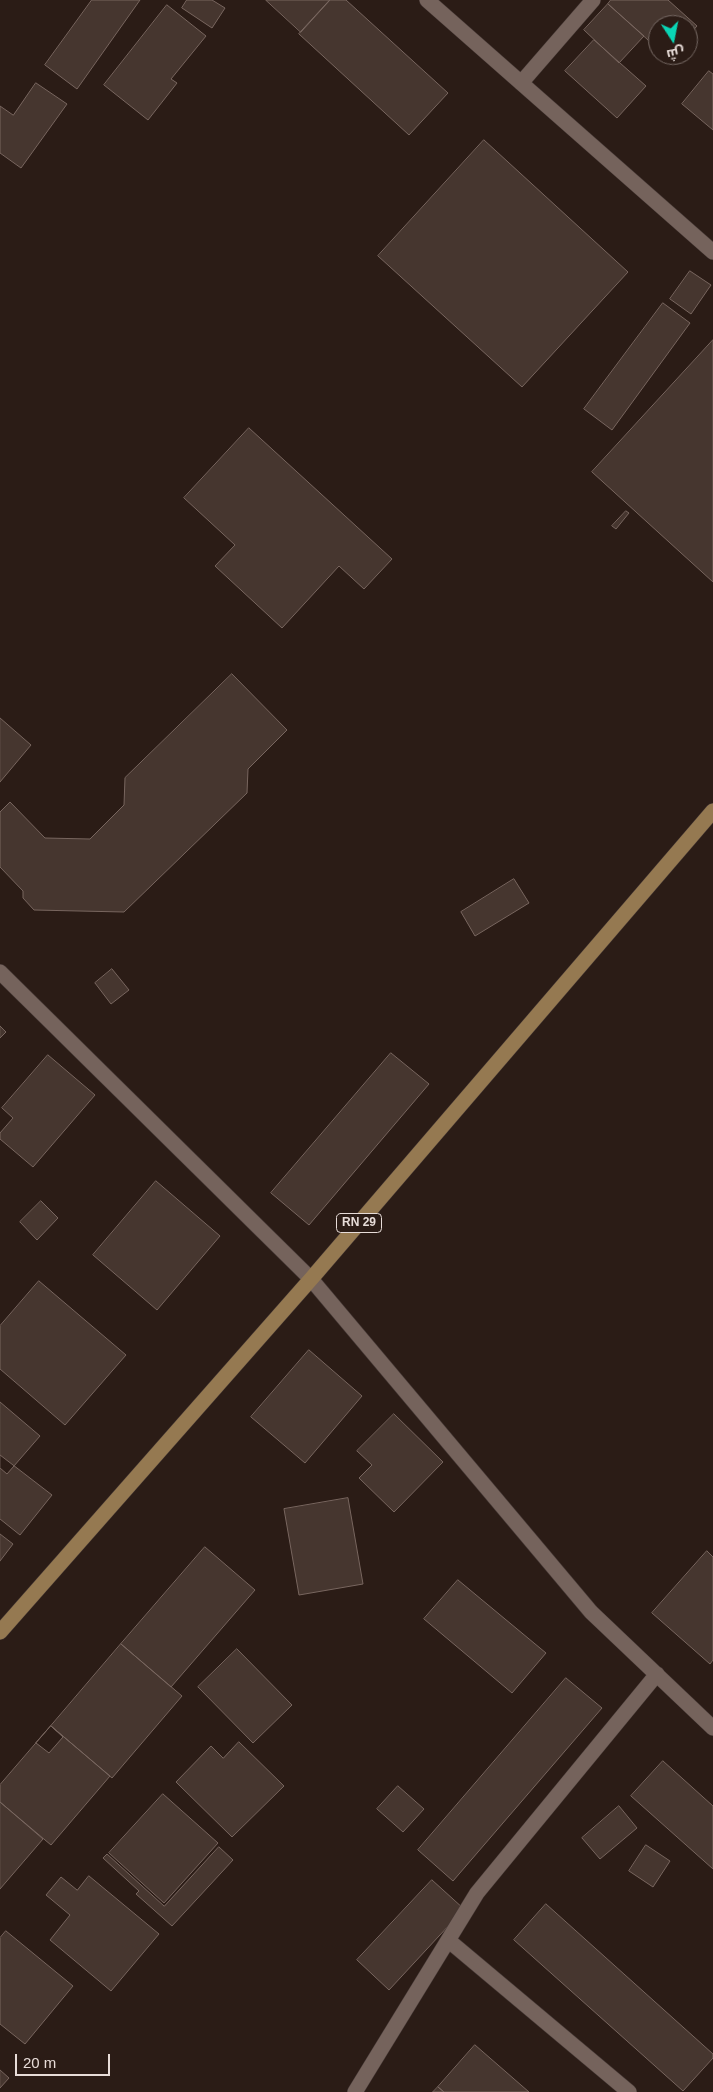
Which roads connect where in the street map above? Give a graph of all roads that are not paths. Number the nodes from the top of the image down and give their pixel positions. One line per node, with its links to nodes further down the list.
1 (427, 0): 3 (street)
2 (594, 0): 3 (street)
3 (521, 83): 4 (street)
4 (713, 252)
5 (713, 811): 7 (main road, RN 29)
6 (0, 972): 7 (street)
7 (310, 1279): 8 (main road, RN 29); 9 (street)
8 (0, 1632)
9 (657, 1674): 10 (street); 11 (street)
10 (713, 1728)
11 (448, 1940): 12 (street); 13 (street)
12 (355, 2092)
13 (629, 2092)

